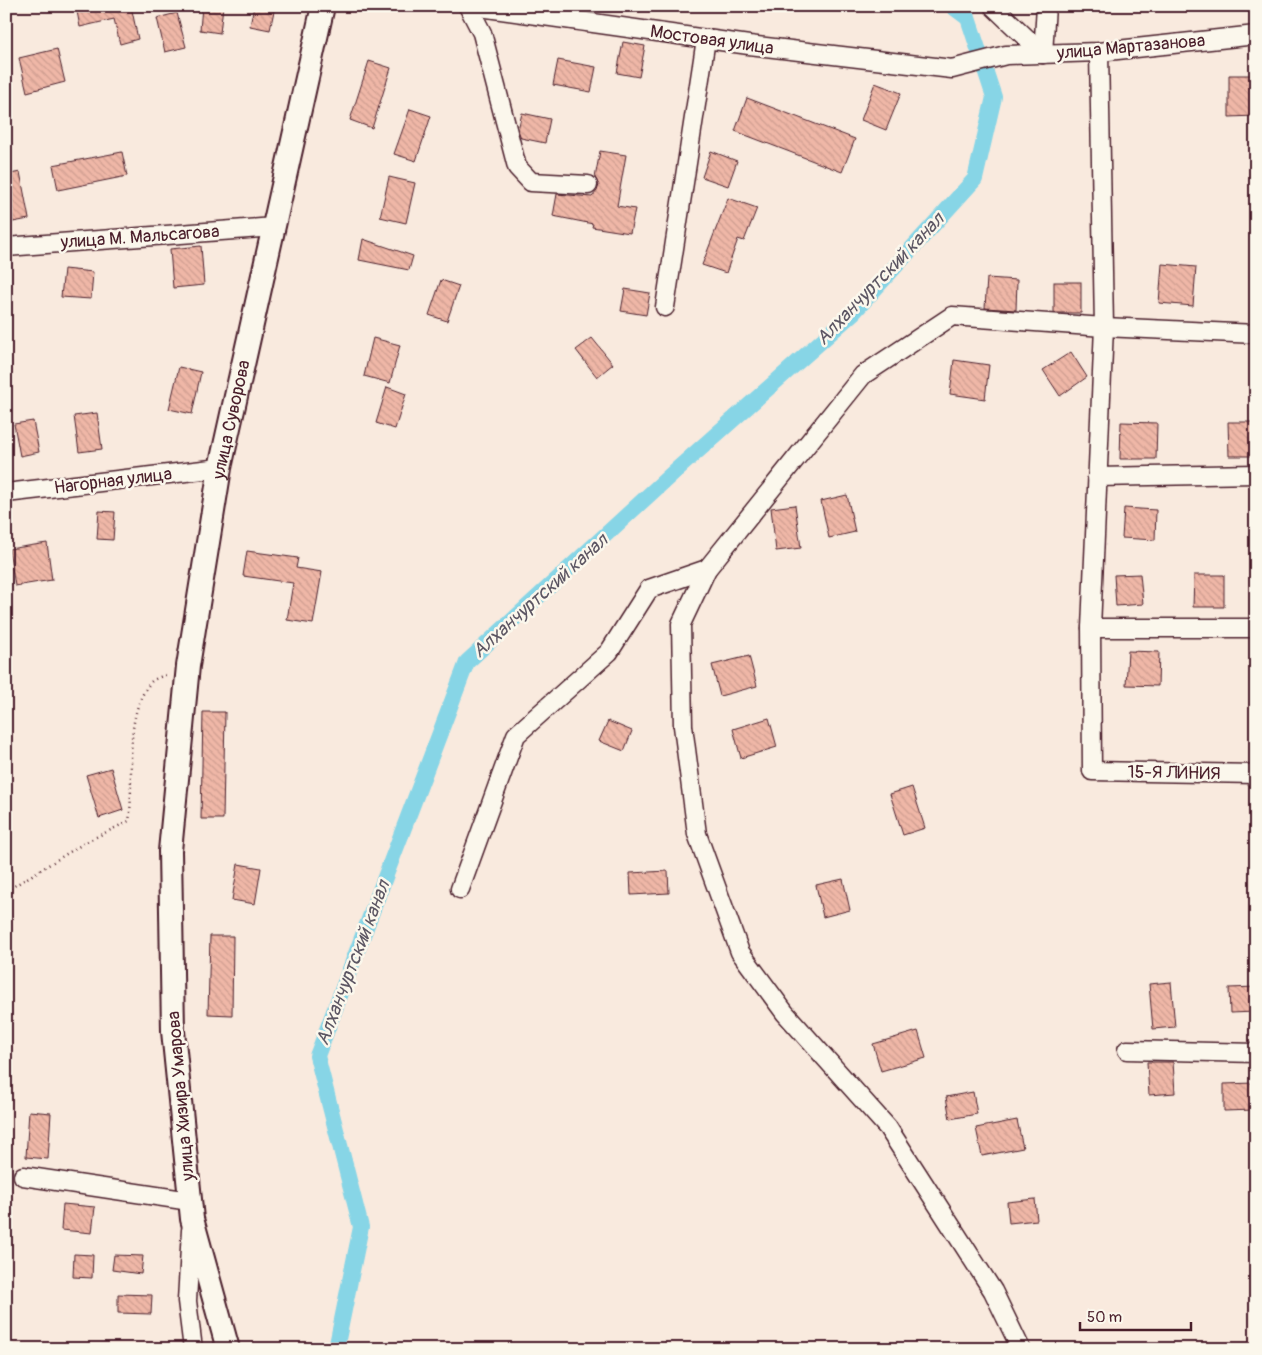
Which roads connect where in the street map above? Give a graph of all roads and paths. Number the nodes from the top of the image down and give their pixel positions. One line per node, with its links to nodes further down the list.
1 (323, 6): 12 (main road, улица Суворова)
2 (468, 6): 11 (street)
3 (473, 6): 7 (street, Мостовая улица)
4 (993, 6): 9 (street)
5 (1046, 6): 9 (street)
6 (1256, 35): 8 (street, улица Мартазанова)
7 (706, 39): 10 (street, Мостовая улица); 14 (street)
8 (1099, 52): 9 (street, улица Мартазанова); 15 (street)
9 (1043, 54): 10 (street, улица Мартазанова)
10 (952, 68)
11 (588, 185)
12 (274, 227): 13 (street, улица М. Мальсагова); 17 (main road, улица Суворова)
13 (6, 247)
14 (665, 307)
15 (1104, 327): 16 (street); 19 (street); 21 (street)
16 (1256, 334)
17 (220, 468): 20 (street, Нагорная улица); 24 (main road, улица Суворова)
18 (1256, 474): 19 (street)
19 (1097, 477): 22 (street)
20 (6, 493)
21 (707, 569): 27 (street); 35 (street)
22 (1091, 628): 23 (street); 25 (street, 15-Я ЛИНИЯ)
23 (1256, 628)
24 (188, 666): 26 (main road, улица Суворова); 28 (path)
25 (1256, 774)
26 (172, 838): 32 (main road, улица Хизира Умарова)
27 (460, 889)
28 (6, 891)
29 (1127, 1050): 30 (street)
30 (1256, 1053)
31 (22, 1176): 32 (street)
32 (191, 1210): 33 (street); 34 (main road, улица Хизира Умарова)
33 (193, 1349)
34 (228, 1349)
35 (1021, 1349)

